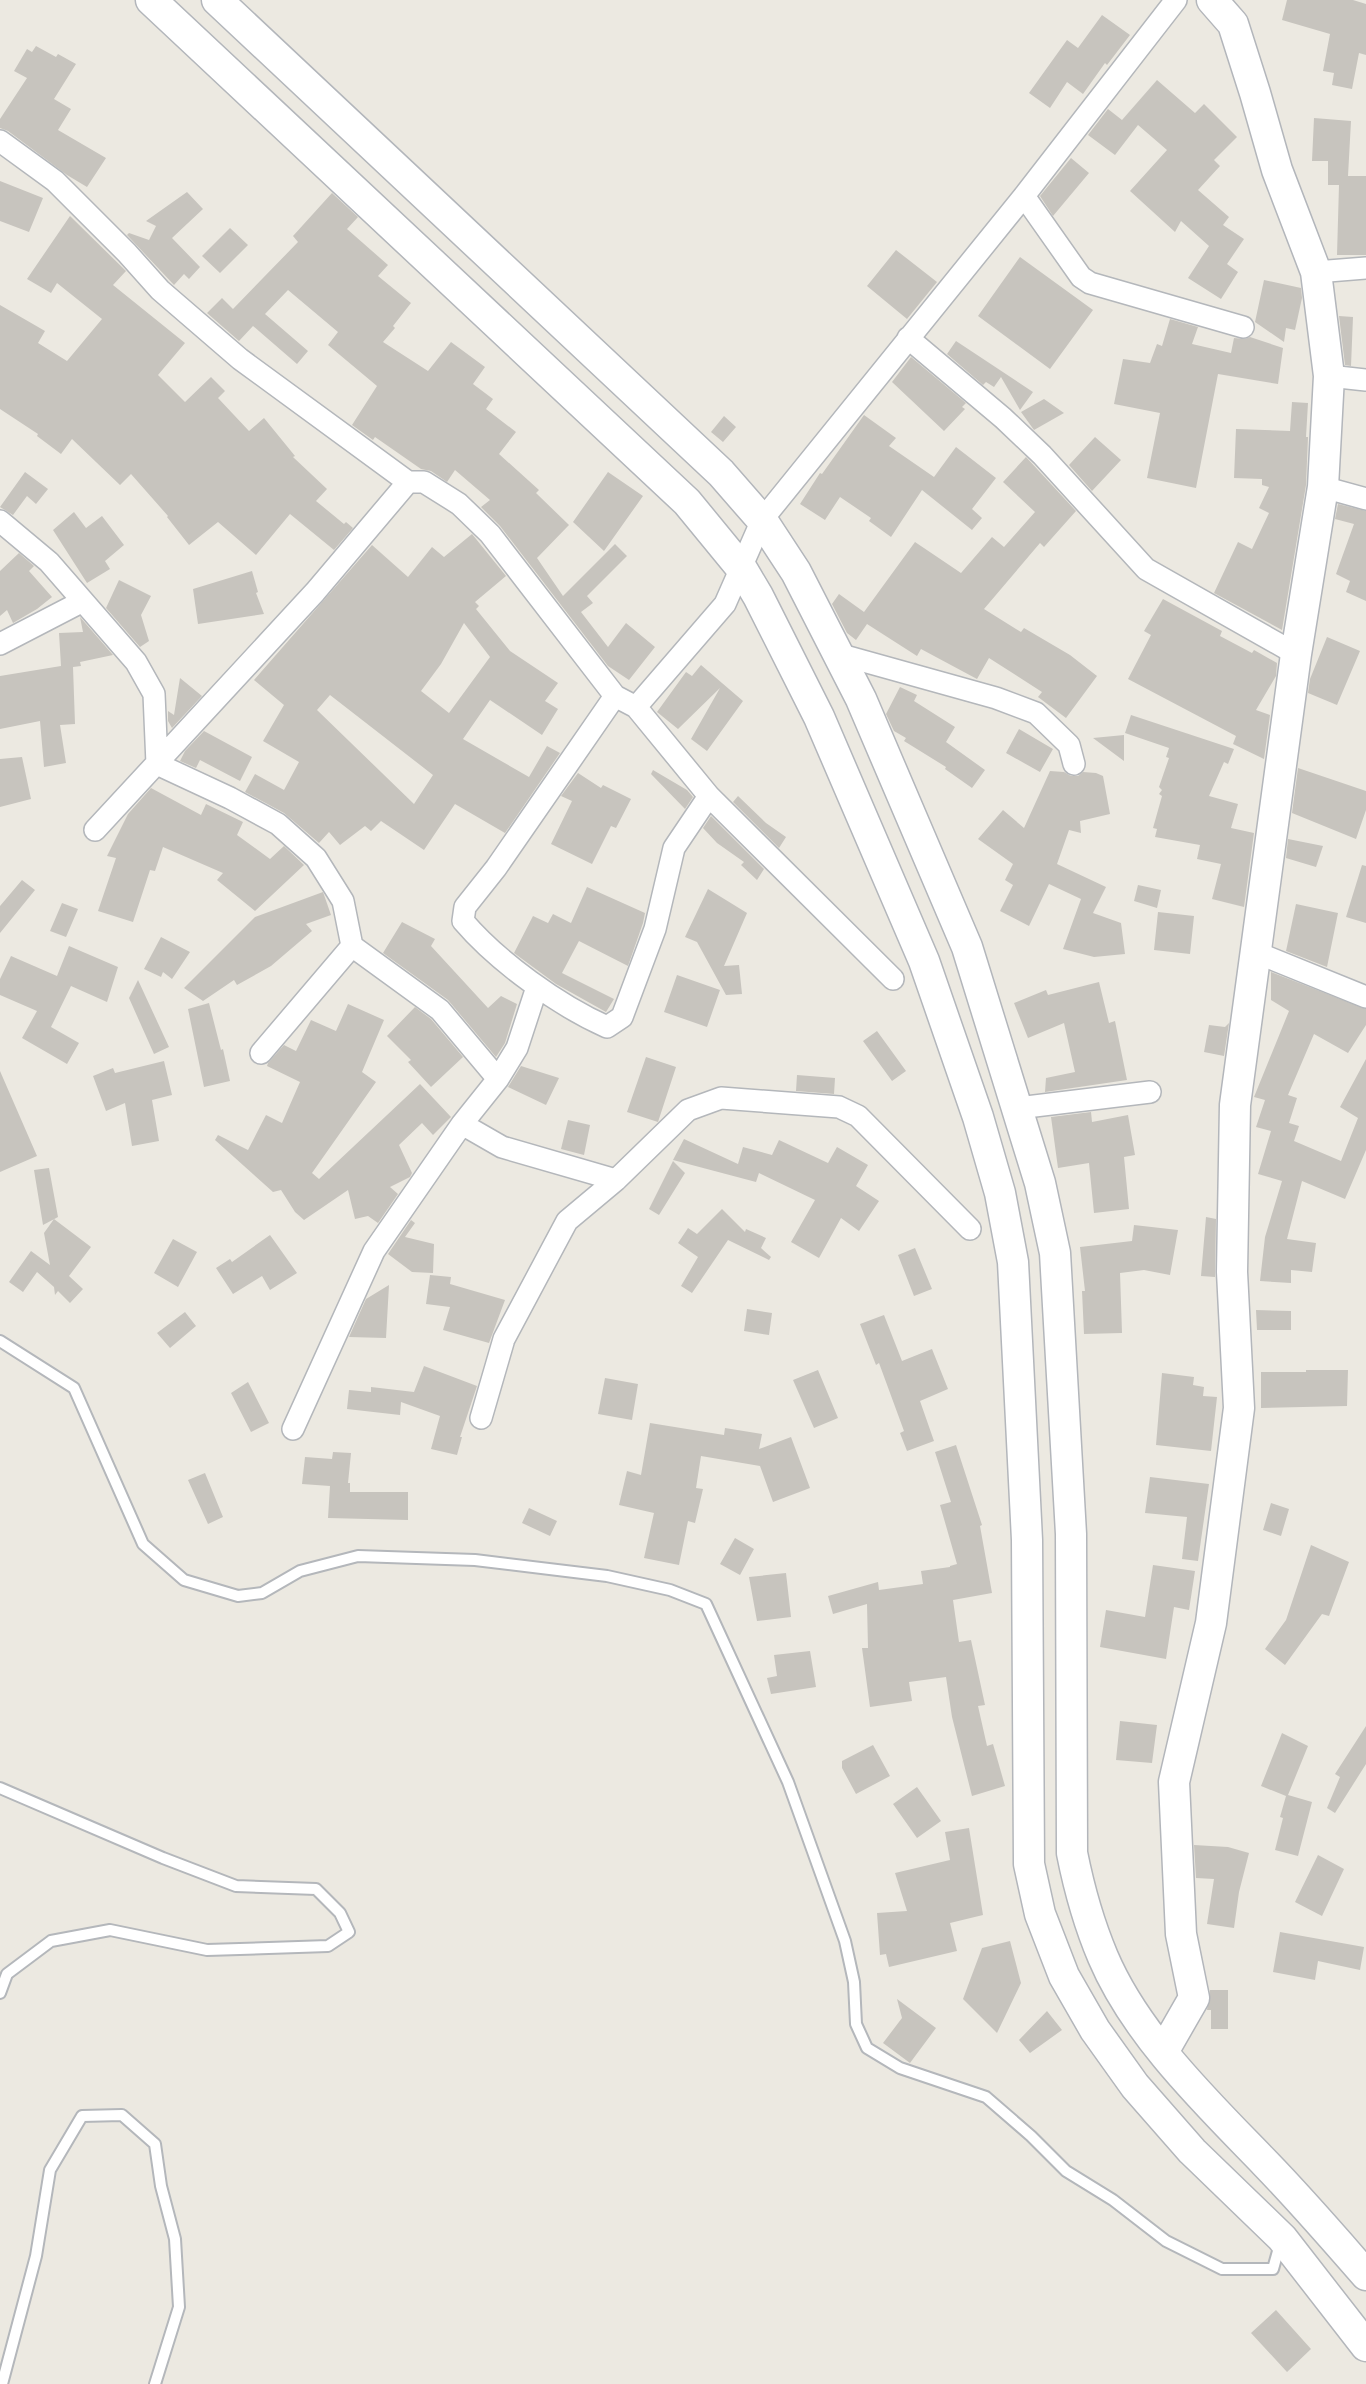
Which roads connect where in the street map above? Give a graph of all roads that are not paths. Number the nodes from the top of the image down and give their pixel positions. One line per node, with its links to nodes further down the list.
1 (151, 0): 18 (main road)
2 (217, 0): 16 (main road)
3 (1176, 0): 6 (street)
4 (1212, 0): 8 (main road)
5 (0, 141): 13 (street)
6 (1024, 196): 9 (street); 10 (street)
7 (1366, 268): 8 (street)
8 (1316, 272): 11 (main road)
9 (1243, 327)
10 (908, 338): 16 (street); 22 (street)
11 (1329, 376): 12 (street); 14 (main road)
12 (1366, 380)
13 (408, 482): 23 (street); 25 (street)
14 (1323, 487): 15 (street); 22 (main road)
15 (1366, 499)
16 (762, 520): 18 (street); 21 (main road)
17 (0, 521): 19 (street)
18 (742, 569): 24 (street); 47 (main road)
19 (83, 601): 20 (street); 25 (street)
20 (0, 644)
21 (838, 654): 26 (street); 37 (main road)
22 (1296, 654): 30 (main road)
23 (615, 696): 24 (street); 32 (street)
24 (636, 708): 27 (street)
25 (157, 764): 28 (street); 29 (street)
26 (1074, 764)
27 (709, 796): 31 (street); 32 (street)
28 (95, 830)
29 (352, 946): 34 (street); 35 (street)
30 (1255, 952): 33 (street); 46 (main road)
31 (893, 979)
32 (537, 987): 35 (street)
33 (1366, 997)
34 (261, 1053)
35 (498, 1079): 38 (street)
36 (1150, 1092): 37 (street)
37 (1018, 1108): 46 (main road)
38 (462, 1124): 39 (street); 43 (street)
39 (616, 1180): 40 (street); 42 (street)
40 (970, 1229)
41 (0, 1341): 47 (lane)
42 (481, 1418)
43 (293, 1429)
44 (0, 1788): 45 (lane)
45 (0, 1993)
46 (1163, 2052): 48 (main road)
47 (1282, 2238): 49 (main road)
48 (1366, 2275)
49 (1366, 2346)
50 (2, 2384): 51 (lane)
51 (155, 2384)

